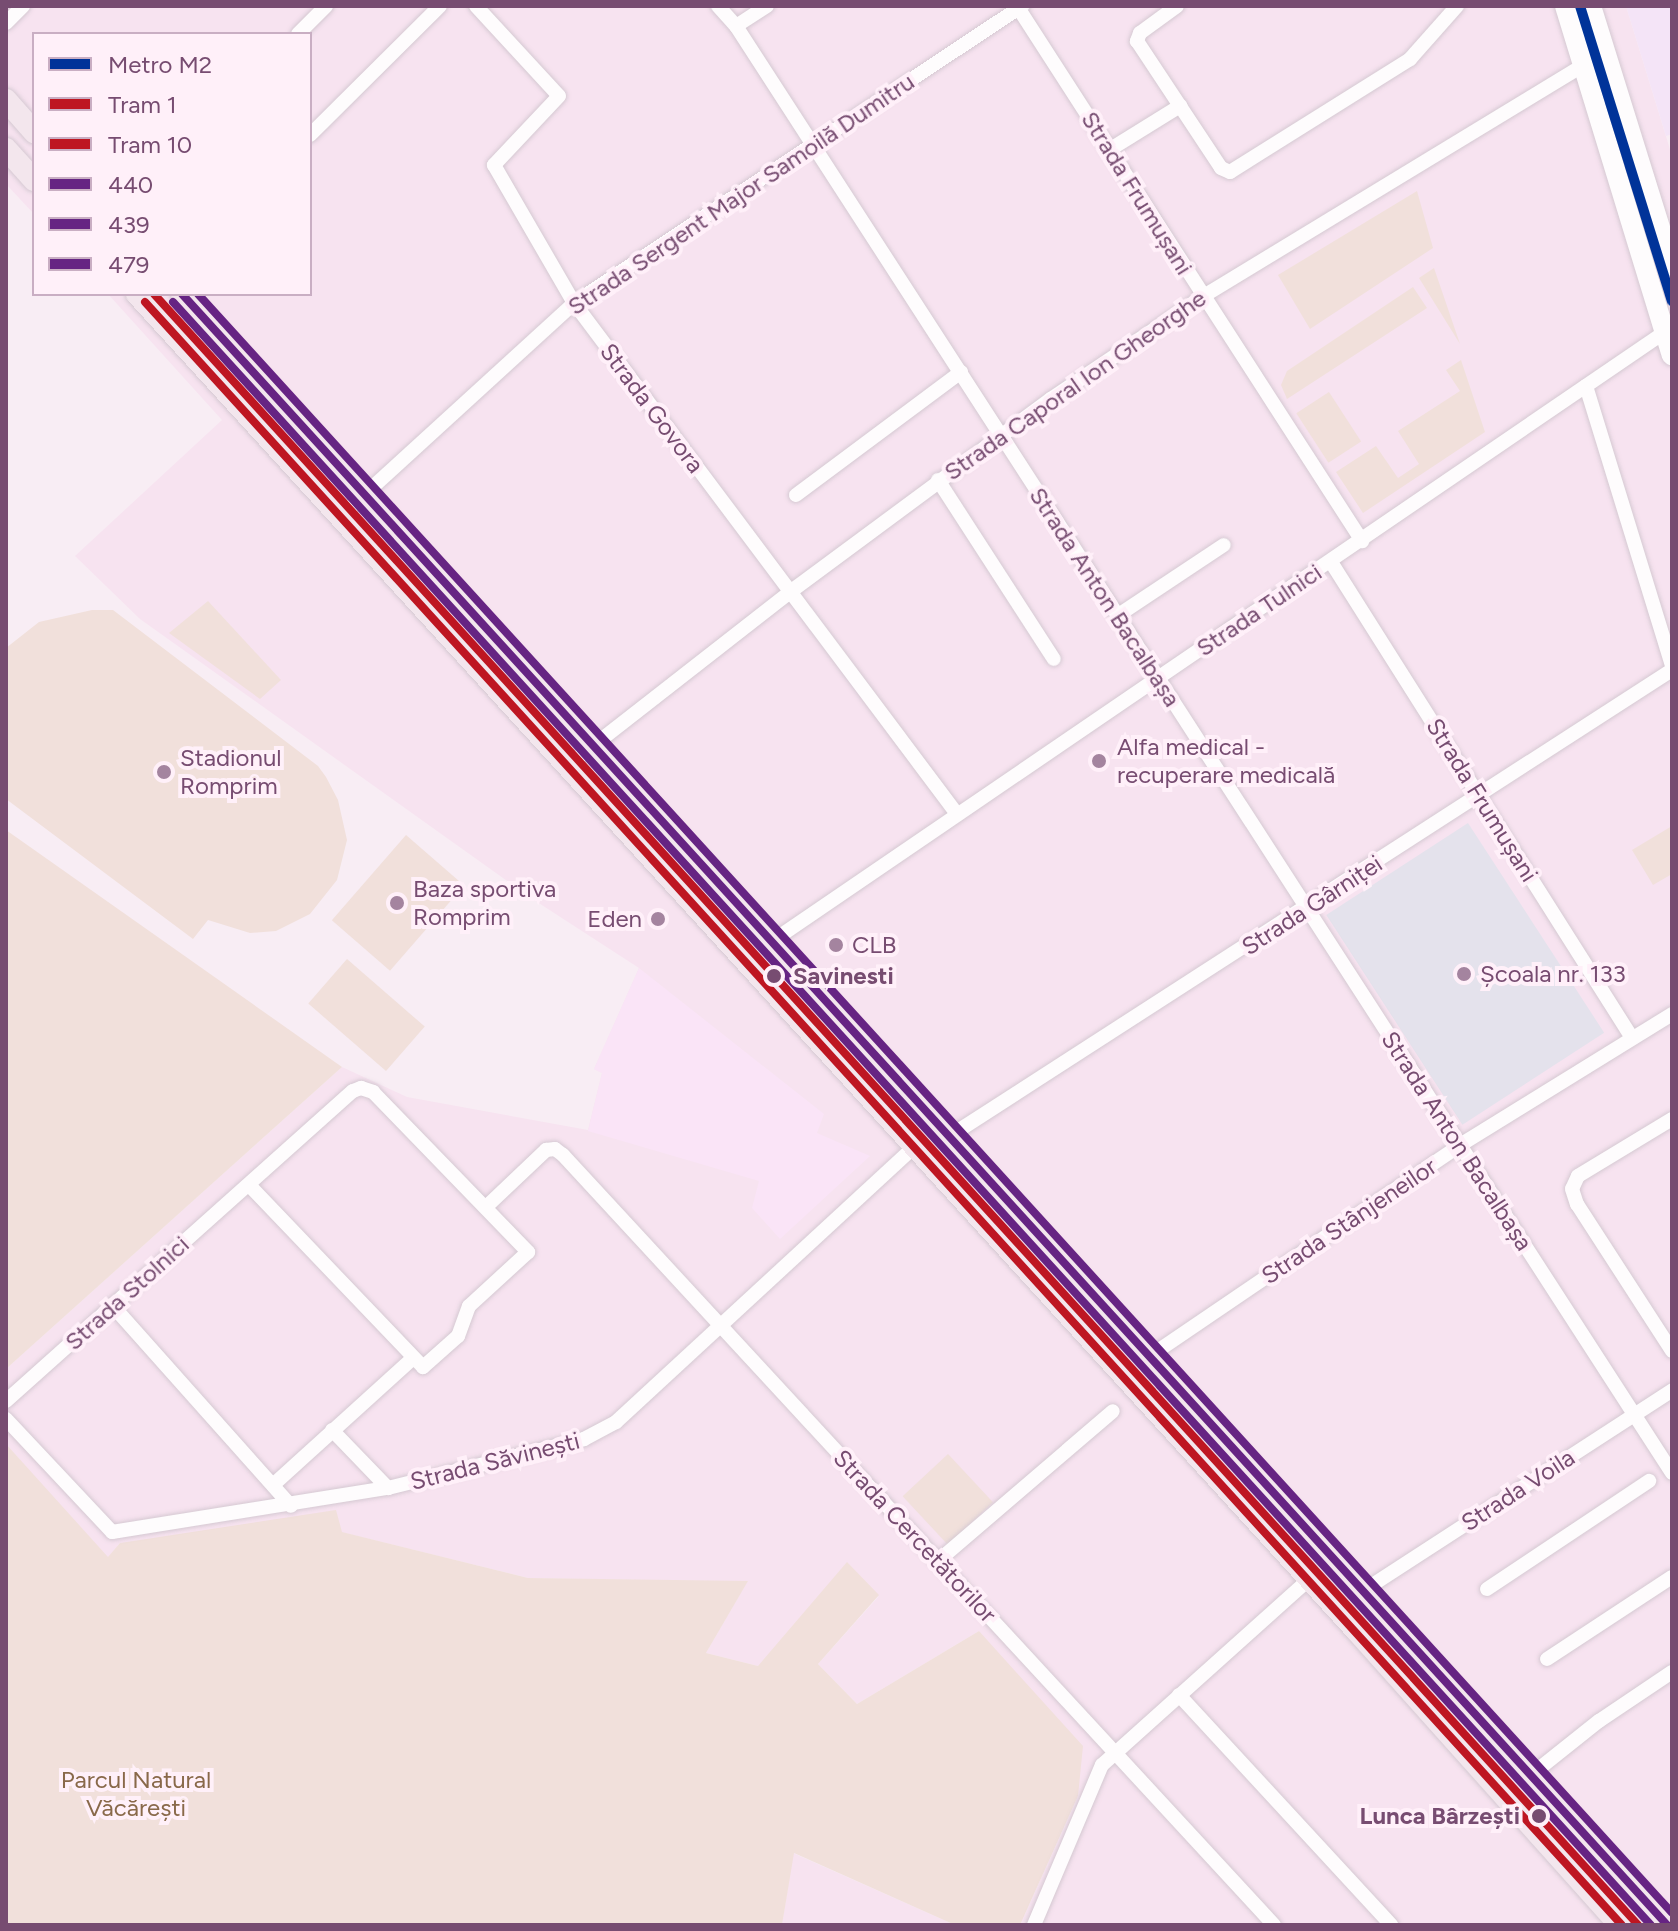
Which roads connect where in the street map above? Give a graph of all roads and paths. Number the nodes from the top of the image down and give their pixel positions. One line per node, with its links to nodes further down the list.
1 (23, 6): 12 (street)
2 (326, 6): 14 (street)
3 (440, 6): 19 (street)
4 (476, 6): 28 (street, Strada Govora)
5 (718, 6): 13 (street, Strada Anton Bacalbașa)
6 (767, 6): 13 (street)
7 (1177, 6): 17 (street)
8 (1457, 6): 17 (street)
9 (1565, 6): 15 (main road)
10 (1591, 6): 24 (main road)
11 (1019, 7): 20 (street, Strada Sergent Major Samoilă Dumitru); 22 (street, Strada Frumușani)
12 (6, 23)
13 (736, 26): 20 (street, Strada Anton Bacalbașa)
14 (300, 32)
15 (1583, 65): 27 (street, Strada Caporal Ion Gheorghe); 29 (main road)
16 (6, 100): 18 (main road)
17 (1180, 106): 22 (street)
18 (32, 130)
19 (312, 133)
20 (812, 145): 28 (street, Strada Sergent Major Samoilă Dumitru); 31 (street, Strada Anton Bacalbașa)
21 (6, 149): 23 (main road)
22 (1109, 150): 27 (street, Strada Frumușani)
23 (32, 178)
24 (1672, 266)
25 (143, 296): 37 (main road)
26 (184, 296): 35 (main road)
27 (1202, 297): 33 (street, Strada Caporal Ion Gheorghe); 38 (street, Strada Frumușani)
28 (574, 303): 35 (street, Strada Sergent Major Samoilă Dumitru); 41 (street, Strada Govora)
29 (1665, 332): 30 (main road); 32 (street, Strada Tulnici)
30 (1672, 355)
31 (961, 372): 33 (street, Strada Anton Bacalbașa); 36 (street)
32 (1586, 386): 38 (street, Strada Tulnici); 44 (street)
33 (1001, 435): 34 (street, Strada Caporal Ion Gheorghe); 42 (street, Strada Anton Bacalbașa)
34 (938, 480): 41 (street, Strada Caporal Ion Gheorghe); 43 (street)
35 (366, 494): 37 (street, Strada Sergent Major Samoilă Dumitru); 46 (main road)
36 (796, 495)
37 (341, 516): 47 (main road)
38 (1362, 541): 40 (street, Strada Tulnici)
39 (1224, 545): 42 (street)
40 (1331, 562): 45 (street, Strada Tulnici); 48 (street, Strada Frumușani)
41 (790, 592): 46 (street, Strada Caporal Ion Gheorghe); 49 (street, Strada Govora)
42 (1117, 616): 45 (street, Strada Anton Bacalbașa)
43 (1054, 659)
44 (1672, 668): 48 (street, Strada Gârniței)
45 (1157, 678): 49 (street, Strada Tulnici); 50 (street, Strada Anton Bacalbașa)
46 (594, 744): 47 (street, Strada Caporal Ion Gheorghe); 51 (main road)
47 (566, 767): 57 (main road)
48 (1480, 795): 50 (street, Strada Gârniței); 53 (street, Strada Frumușani)
49 (957, 814): 51 (street, Strada Tulnici)
50 (1306, 909): 55 (street, Strada Gârniței); 56 (street, Strada Anton Bacalbașa)
51 (774, 940): 55 (main road)
52 (1672, 1014): 53 (street, Strada Stânjeneilor)
53 (1632, 1038): 56 (street, Strada Stânjeneilor)
54 (1672, 1119): 62 (street)
55 (950, 1136): 63 (main road)
56 (1460, 1145): 63 (street, Strada Stânjeneilor); 68 (street, Strada Anton Bacalbașa)
57 (914, 1147): 61 (street, Strada Săvinești); 78 (main road)
58 (249, 1185): 59 (street, Strada Stolnici); 60 (street, Strada Stolnici); 64 (street)
59 (486, 1207): 61 (street, Strada Cercetătorilor); 64 (street)
60 (112, 1305): 66 (street, Strada Stolnici); 73 (street)
61 (720, 1325): 74 (street, Strada Săvinești); 76 (street, Strada Cercetătorilor)
62 (1672, 1351)
63 (1150, 1356): 80 (main road)
64 (412, 1359): 70 (street)
65 (1672, 1390): 68 (street, Strada Voila)
66 (6, 1401)
67 (1113, 1411): 76 (street)
68 (1634, 1415): 71 (street, Strada Anton Bacalbașa); 80 (street, Strada Voila)
69 (6, 1419): 75 (street, Strada Săvinești)
70 (332, 1430): 73 (street); 74 (street)
71 (1672, 1473)
72 (1649, 1481): 79 (street)
73 (273, 1485): 75 (street)
74 (388, 1488): 75 (street, Strada Săvinești)
75 (291, 1506)
76 (938, 1561): 84 (street, Strada Cercetătorilor)
77 (1672, 1577): 81 (street)
78 (1309, 1579): 83 (street); 89 (main road)
79 (1487, 1589)
80 (1363, 1591): 85 (main road)
81 (1547, 1659)
82 (1672, 1672): 85 (street)
83 (1179, 1695): 84 (street); 88 (street)
84 (1114, 1752): 86 (street); 87 (street, Strada Cercetătorilor)
85 (1531, 1775): 90 (main road)
86 (1034, 1925)
87 (1274, 1925)
88 (1391, 1925)
89 (1620, 1925)
90 (1667, 1925)

